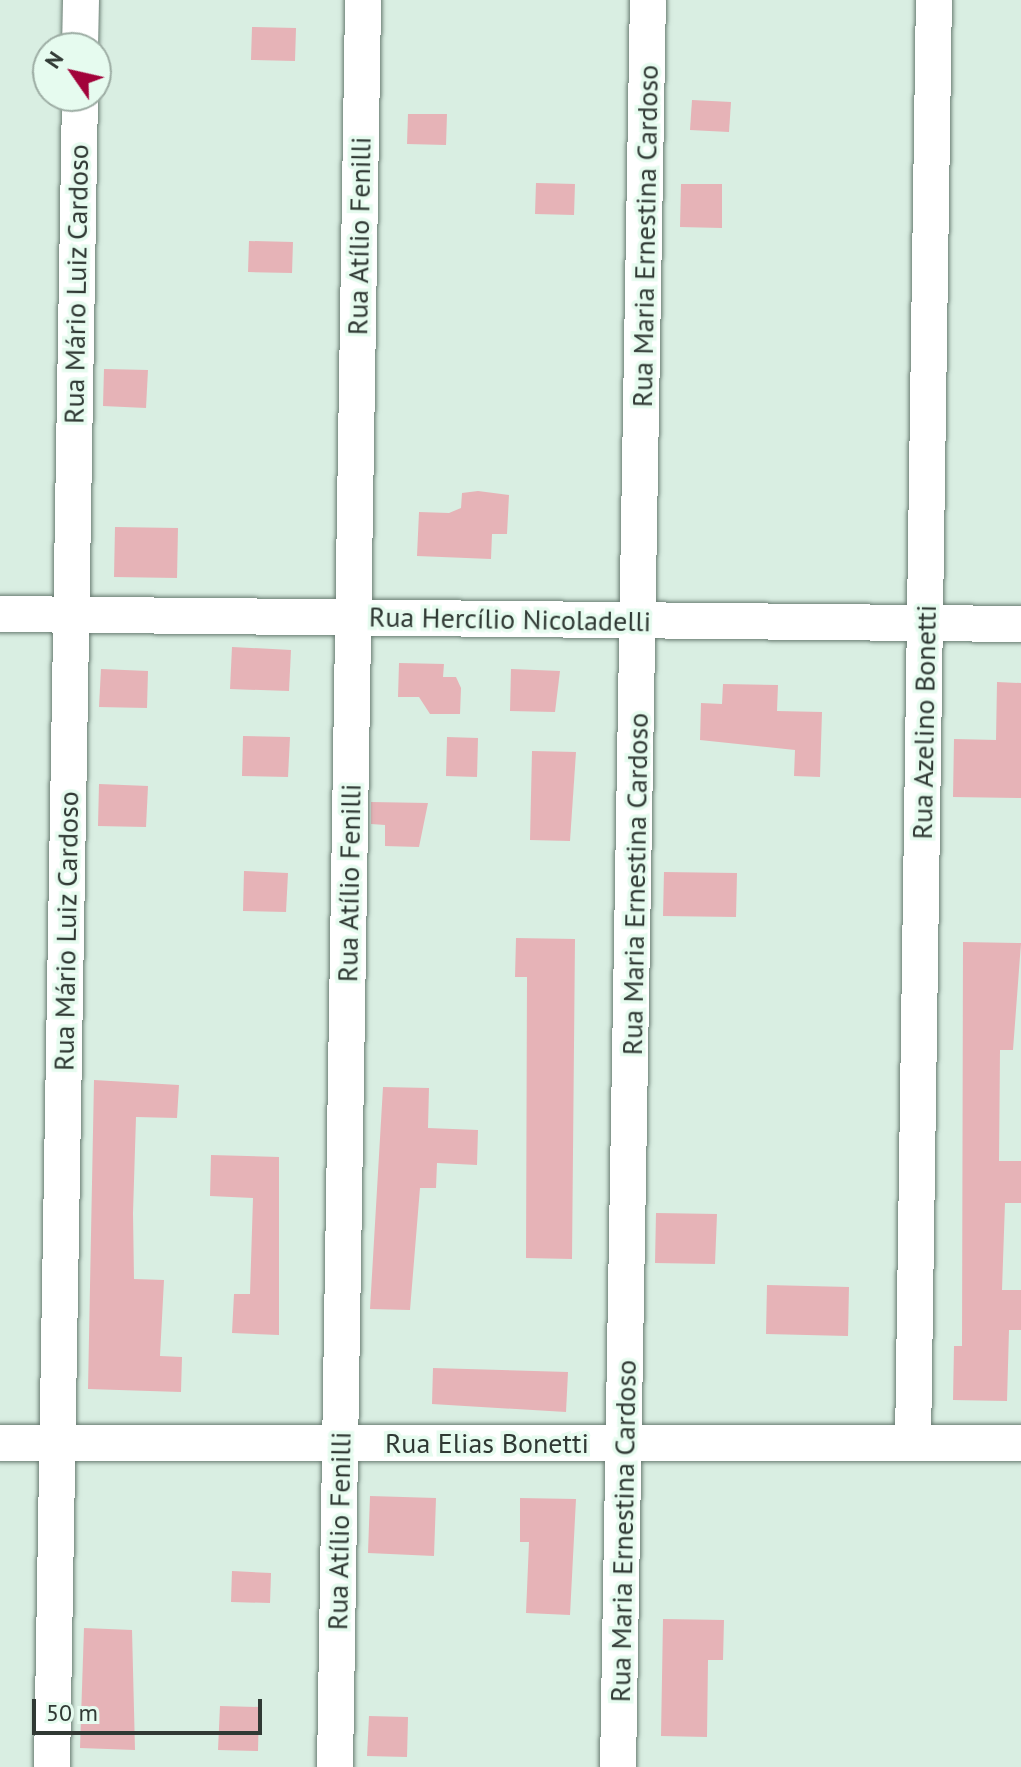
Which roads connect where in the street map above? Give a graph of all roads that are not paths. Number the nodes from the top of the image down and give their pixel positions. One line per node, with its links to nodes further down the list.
1 (81, 0): 5 (street)
2 (363, 0): 9 (street, Rua Atílio Fenilli)
3 (648, 0): 10 (street, Rua Maria Ernestina Cardoso)
4 (934, 0): 11 (street, Rua Azelino Bonetti)
5 (80, 32)
6 (80, 112): 8 (street, Rua Mário Luiz Cardoso)
7 (0, 614): 8 (street, Rua Hercílio Nicoladelli)
8 (71, 614): 9 (street, Rua Hercílio Nicoladelli); 14 (street, Rua Mário Luiz Cardoso)
9 (353, 617): 10 (street, Rua Hercílio Nicoladelli); 15 (street, Rua Atílio Fenilli)
10 (639, 620): 11 (street, Rua Hercílio Nicoladelli); 16 (street, Rua Maria Ernestina Cardoso)
11 (926, 623): 12 (street, Rua Hercílio Nicoladelli); 17 (street, Rua Azelino Bonetti)
12 (1021, 624)
13 (0, 1443): 14 (street, Rua Elias Bonetti)
14 (57, 1443): 15 (street, Rua Elias Bonetti); 19 (street, Rua Mário Luiz Cardoso)
15 (340, 1443): 16 (street, Rua Elias Bonetti); 20 (street, Rua Atílio Fenilli)
16 (624, 1443): 17 (street, Rua Elias Bonetti); 21 (street, Rua Maria Ernestina Cardoso)
17 (913, 1443): 18 (street, Rua Elias Bonetti)
18 (1021, 1443)
19 (52, 1767)
20 (335, 1767)
21 (618, 1767)

